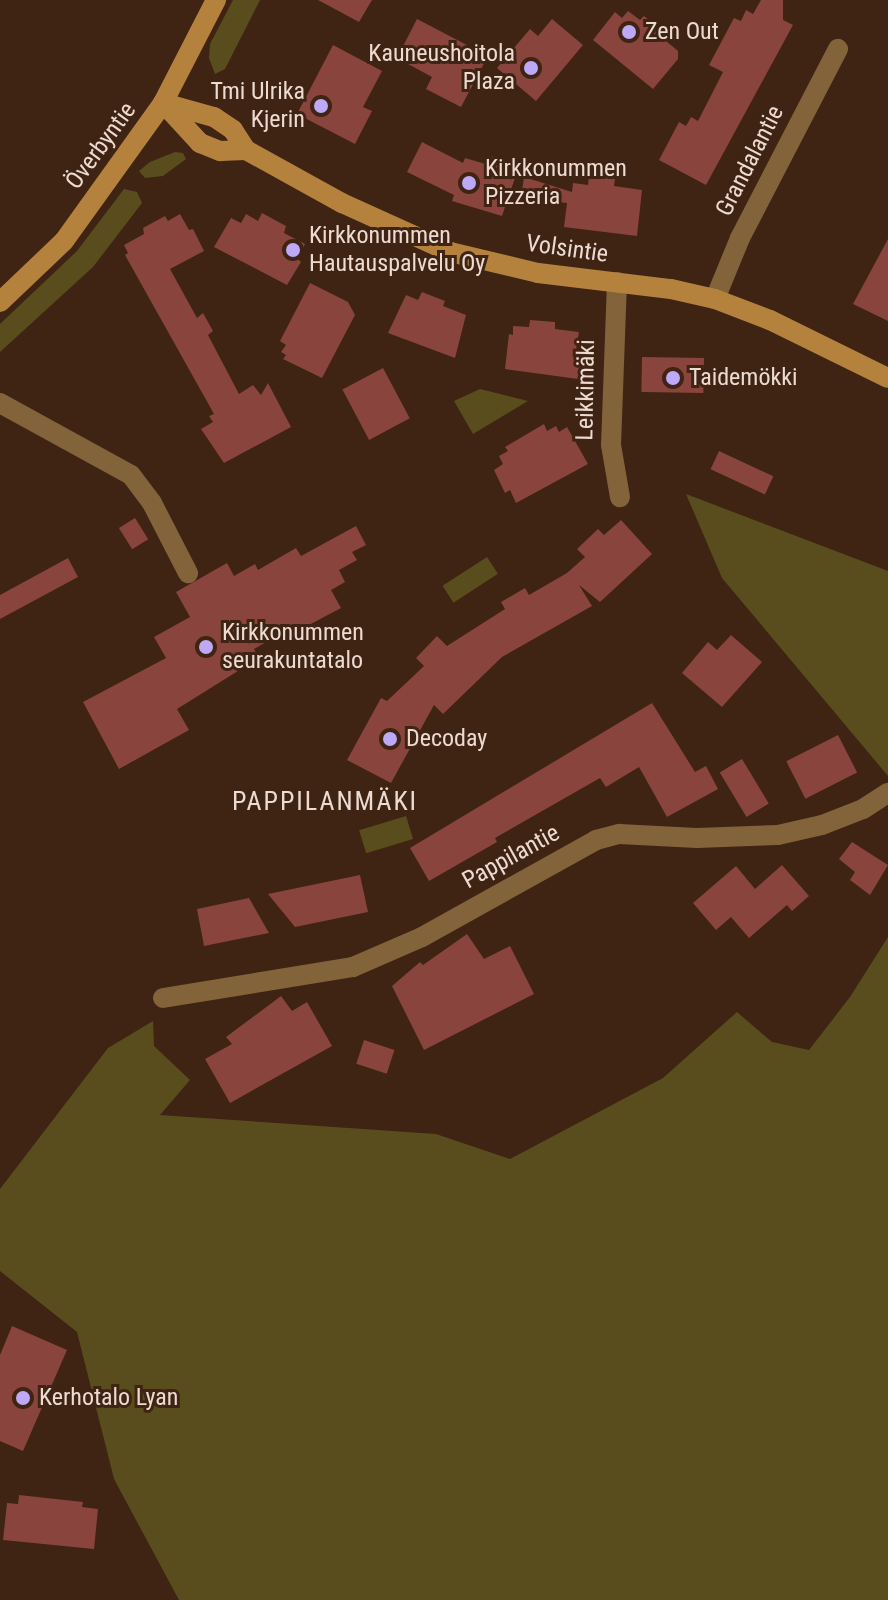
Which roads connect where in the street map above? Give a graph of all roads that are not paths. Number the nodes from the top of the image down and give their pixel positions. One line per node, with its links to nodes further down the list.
1 (216, 0): 3 (street, Överbyntie)
2 (838, 49): 6 (street, Grandalantie)
3 (163, 103): 4 (street, Volsintie); 4 (street, Volsintie); 7 (street, Överbyntie)
4 (246, 150): 5 (street, Volsintie)
5 (617, 282): 6 (street, Volsintie); 10 (street, Leikkimäki)
6 (715, 299): 8 (street, Volsintie)
7 (0, 302)
8 (888, 378)
9 (0, 403): 11 (street)
10 (620, 497)
11 (188, 573)
12 (888, 793): 13 (street, Pappilantie)
13 (163, 998)

